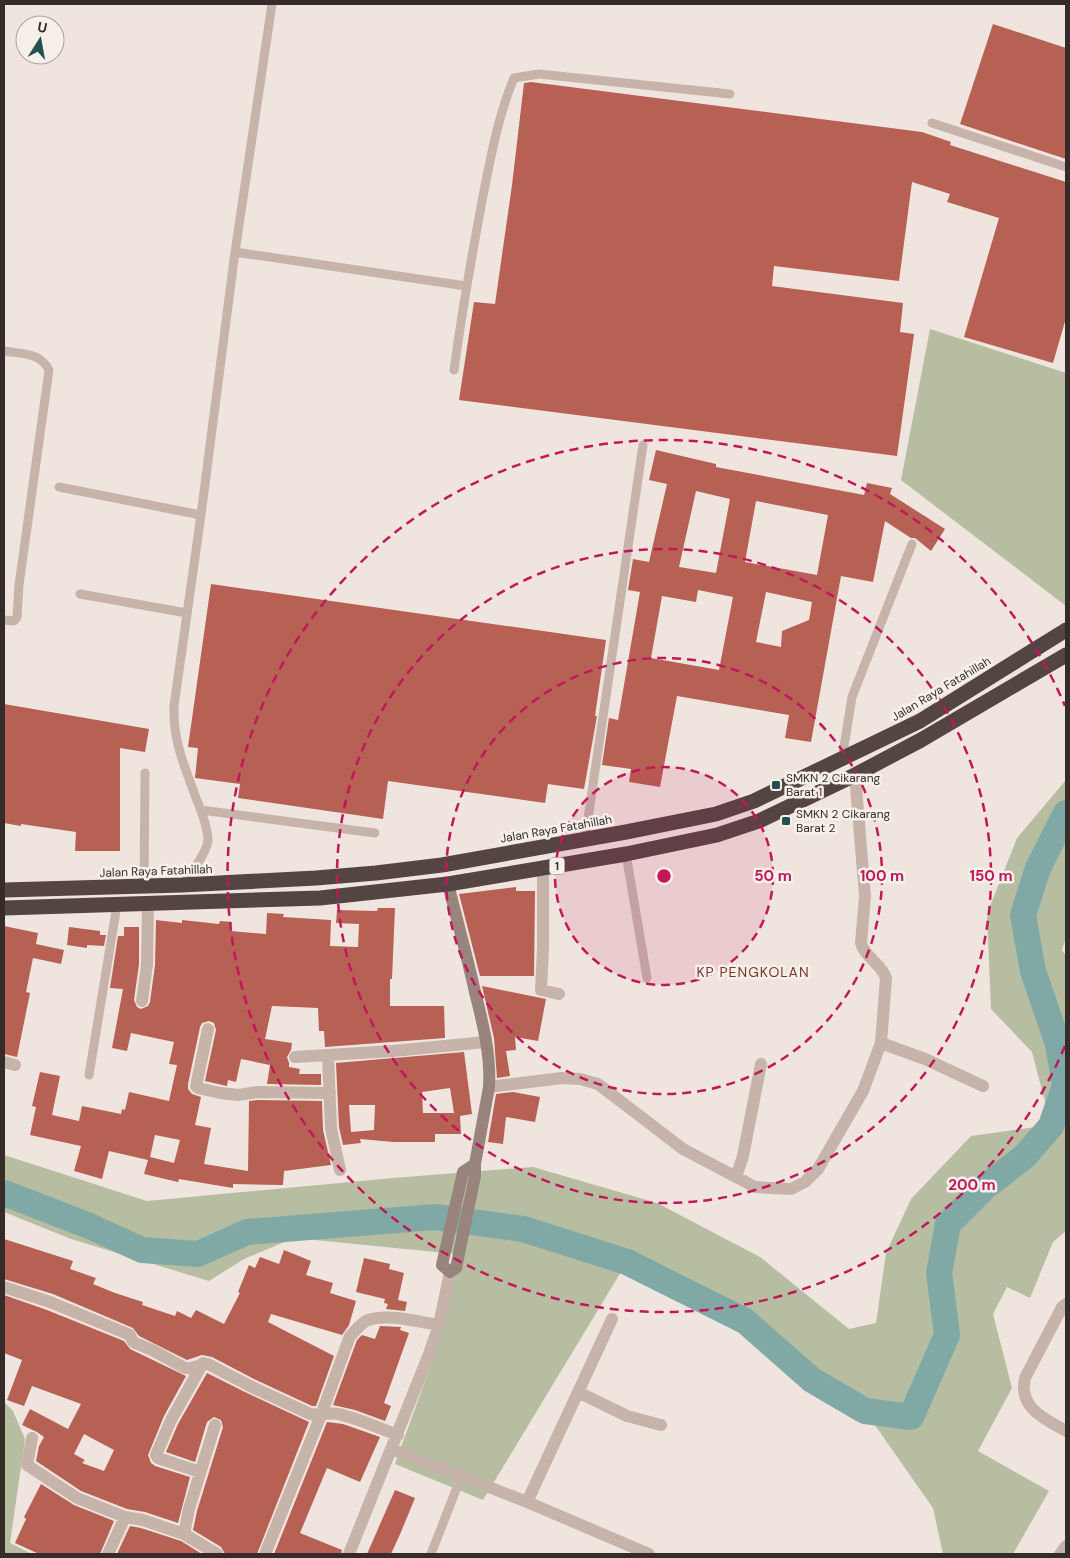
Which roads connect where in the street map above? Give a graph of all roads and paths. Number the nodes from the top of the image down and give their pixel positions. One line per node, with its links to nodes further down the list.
1 (272, 4): 5 (lane)
2 (730, 94): 6 (lane)
3 (932, 123): 4 (lane)
4 (1066, 167)
5 (235, 252): 6 (lane); 11 (lane)
6 (466, 286): 8 (lane)
7 (4, 351): 15 (lane)
8 (454, 370)
9 (643, 445): 23 (lane)
10 (58, 487): 11 (lane)
11 (201, 515): 14 (lane)
12 (912, 544): 18 (lane)
13 (80, 594): 14 (lane)
14 (187, 614): 21 (lane)
15 (4, 620)
16 (1066, 630): 18 (highway, Jalan Raya Fatahillah / 1)
17 (1066, 655): 20 (highway, 1)
18 (842, 759): 23 (highway, Jalan Raya Fatahillah / 1)
19 (146, 773): 28 (lane)
20 (855, 775): 24 (highway, 1); 38 (street)
21 (201, 810): 22 (lane); 27 (lane)
22 (375, 833)
23 (585, 839): 27 (highway, Jalan Raya Fatahillah / 1)
24 (626, 854): 25 (highway, 1); 33 (lane)
25 (543, 868): 26 (highway, 1); 34 (street)
26 (448, 884): 30 (highway, 1); 37 (street)
27 (182, 885): 28 (highway, Jalan Raya Fatahillah / 1)
28 (144, 887): 29 (highway, Jalan Raya Fatahillah / 1)
29 (4, 890)
30 (148, 904): 31 (highway, 1); 35 (street)
31 (117, 905): 32 (highway, 1); 42 (lane)
32 (4, 908)
33 (647, 978)
34 (560, 994)
35 (142, 1001)
36 (208, 1029): 45 (street)
37 (486, 1042): 39 (street); 44 (street)
38 (881, 1043): 43 (street); 48 (street)
39 (328, 1056): 40 (street); 45 (street)
40 (295, 1057)
41 (761, 1064): 48 (street)
42 (89, 1075)
43 (983, 1086)
44 (489, 1087): 47 (street); 48 (street)
45 (330, 1093): 46 (street)
46 (340, 1170)
47 (475, 1170): 49 (street); 49 (street)
48 (736, 1177)
49 (449, 1269): 53 (street)
50 (4, 1286): 54 (street)
51 (1066, 1304): 59 (street)
52 (612, 1319): 55 (street)
53 (439, 1325): 56 (street); 60 (street)
54 (203, 1364): 56 (street); 63 (street)
55 (578, 1392): 58 (street); 65 (street)
56 (321, 1415): 60 (street); 71 (street)
57 (215, 1425): 63 (street)
58 (661, 1425)
59 (1066, 1431)
60 (398, 1435): 62 (street)
61 (32, 1438): 66 (street)
62 (392, 1449): 64 (street); 72 (street)
63 (200, 1472): 67 (street)
64 (461, 1476): 65 (street); 73 (lane)
65 (527, 1502): 74 (street)
66 (125, 1517): 67 (street); 69 (street)
67 (184, 1534): 70 (street)
68 (1066, 1546): 75 (street)
69 (108, 1554)
70 (217, 1554)
71 (265, 1554)
72 (349, 1554)
73 (431, 1554)
74 (649, 1554)
75 (1060, 1554)

